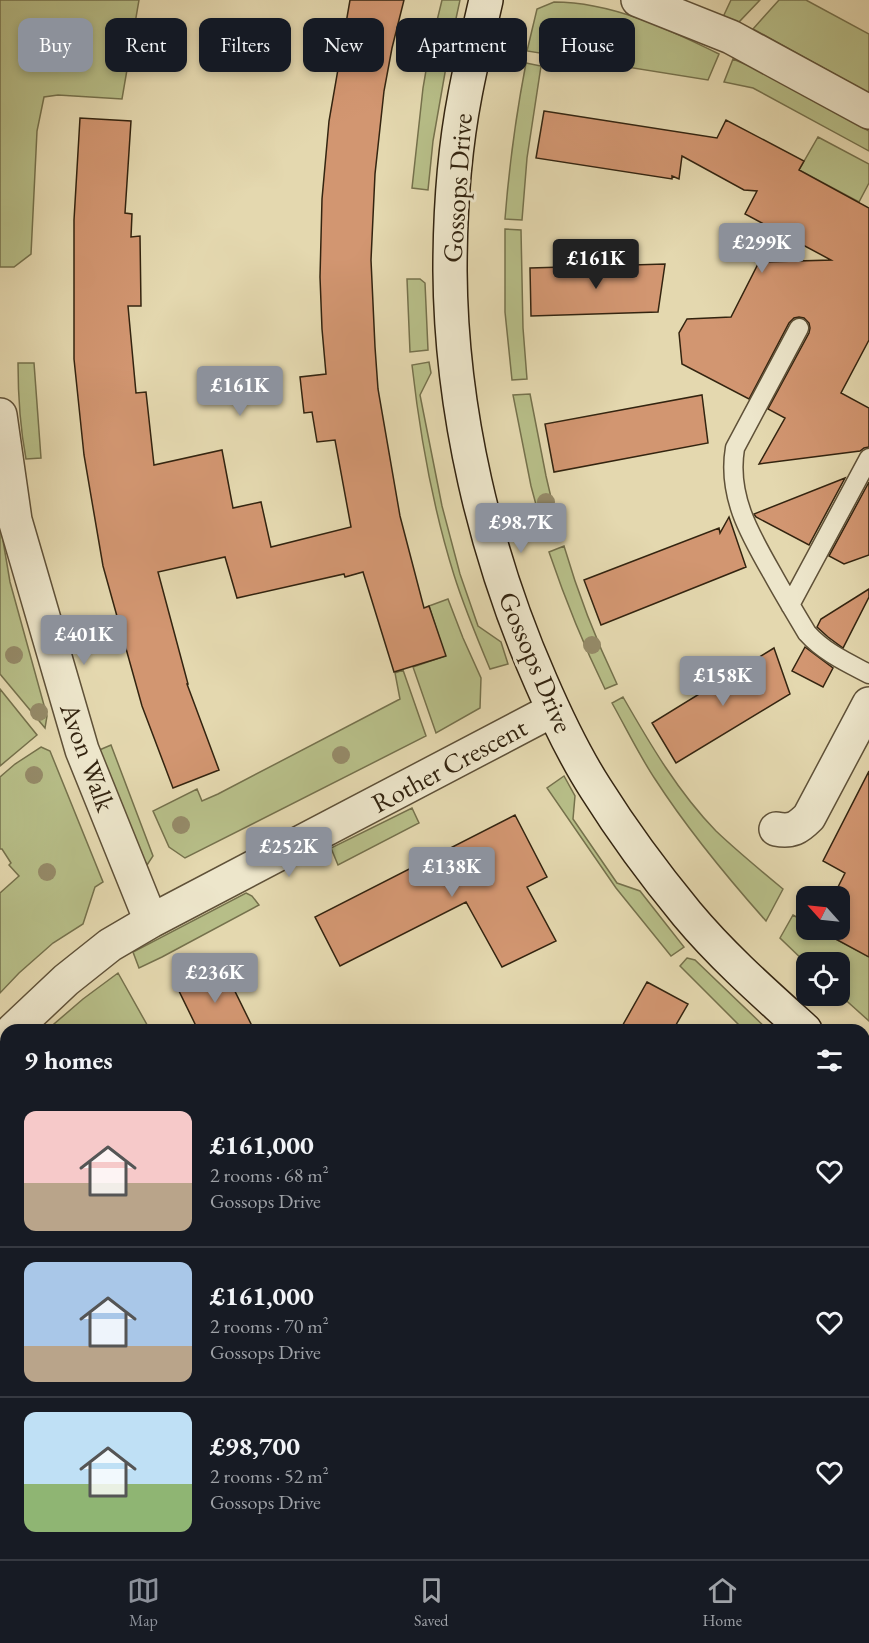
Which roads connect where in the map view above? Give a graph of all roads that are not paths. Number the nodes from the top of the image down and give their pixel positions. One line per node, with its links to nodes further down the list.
1 (486, 0): 10 (street, Gossops Drive)
2 (638, 0): 3 (street)
3 (869, 112)
4 (799, 328): 7 (lane)
5 (0, 415): 12 (street, Avon Walk)
6 (869, 458): 7 (lane)
7 (790, 605): 8 (lane)
8 (869, 674)
9 (869, 704): 11 (street)
10 (553, 710): 12 (street, Rother Crescent); 14 (street, Gossops Drive)
11 (776, 829)
12 (151, 921): 13 (street, Rother Crescent)
13 (18, 1024)
14 (798, 1024)

